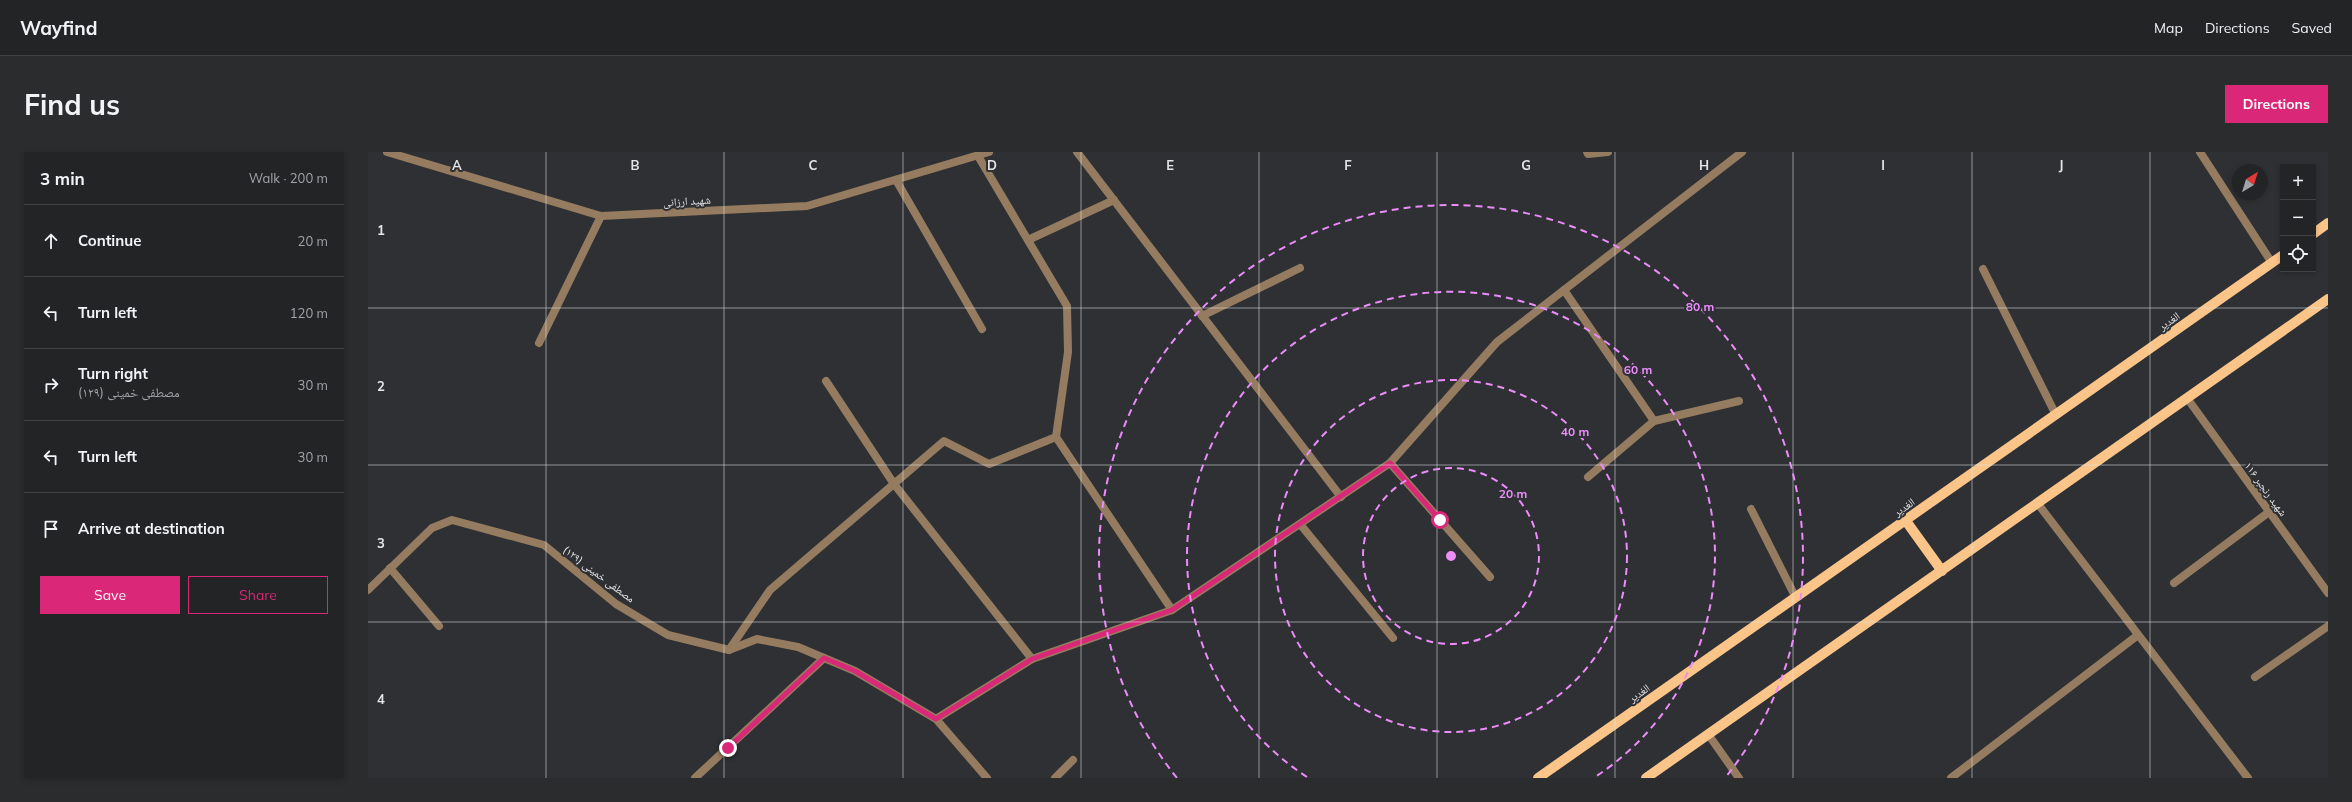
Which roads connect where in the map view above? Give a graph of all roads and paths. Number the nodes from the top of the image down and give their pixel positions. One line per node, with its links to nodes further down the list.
1 (387, 152): 11 (street, شهید ارزانی)
2 (989, 152): 8 (street, شهید ارزانی)
3 (1077, 152): 10 (street)
4 (1587, 152): 5 (street)
5 (1608, 152)
6 (1742, 152): 19 (street)
7 (2200, 152): 16 (street)
8 (978, 156): 9 (street, شهید ارزانی); 14 (street)
9 (896, 180): 11 (street, شهید ارزانی); 22 (street)
10 (1114, 200): 14 (street); 21 (street)
11 (601, 216): 23 (street)
12 (2328, 223): 13 (main road)
13 (2316, 232)
14 (1028, 240): 29 (street)
15 (2280, 257): 16 (main road, الغدیر)
16 (2272, 263): 27 (main road, الغدیر)
17 (1300, 268): 21 (street)
18 (1984, 269): 27 (street)
19 (1564, 290): 28 (street); 30 (street)
20 (2328, 299): 25 (main road)
21 (1202, 316): 33 (street)
22 (982, 329)
23 (540, 343)
24 (826, 381): 32 (street)
25 (2187, 398): 34 (main road); 36 (street, شهید رنجبر ۱۱۶)
26 (1740, 401): 28 (street)
27 (2056, 415): 37 (main road, الغدیر)
28 (1654, 420): 31 (street)
29 (1056, 437): 32 (street); 46 (street)
30 (1390, 463): 33 (street); 41 (street)
31 (1588, 477)
32 (894, 484): 51 (street); 53 (street)
33 (1341, 497): 38 (street)
34 (2038, 504): 40 (main road); 49 (street)
35 (1751, 509): 45 (street)
36 (2270, 512): 42 (street); 44 (street, شهید رنجبر ۱۱۶)
37 (1906, 521): 40 (main road); 45 (main road, الغدیر)
38 (1300, 524): 46 (street); 50 (street)
39 (390, 568): 43 (street, مصطفی خمینی (۱۲۹)); 47 (street); 51 (street, مصطفی خمینی (۱۲۹))
40 (1942, 571): 56 (main road)
41 (1490, 577)
42 (2174, 582)
43 (368, 590)
44 (2328, 593)
45 (1796, 598): 61 (main road, الغدیر)
46 (1172, 610): 53 (street)
47 (439, 626)
48 (2328, 626): 54 (street)
49 (2138, 635): 64 (street); 65 (street)
50 (1393, 638)
51 (729, 650): 52 (street)
52 (824, 658): 55 (street); 58 (street)
53 (1032, 659): 55 (street)
54 (2255, 677)
55 (936, 719): 59 (street)
56 (1708, 734): 62 (main road); 63 (street)
57 (1073, 760): 60 (street)
58 (695, 778)
59 (987, 778)
60 (1055, 778)
61 (1538, 778)
62 (1646, 778)
63 (1739, 778)
64 (1951, 778)
65 (2248, 778)

